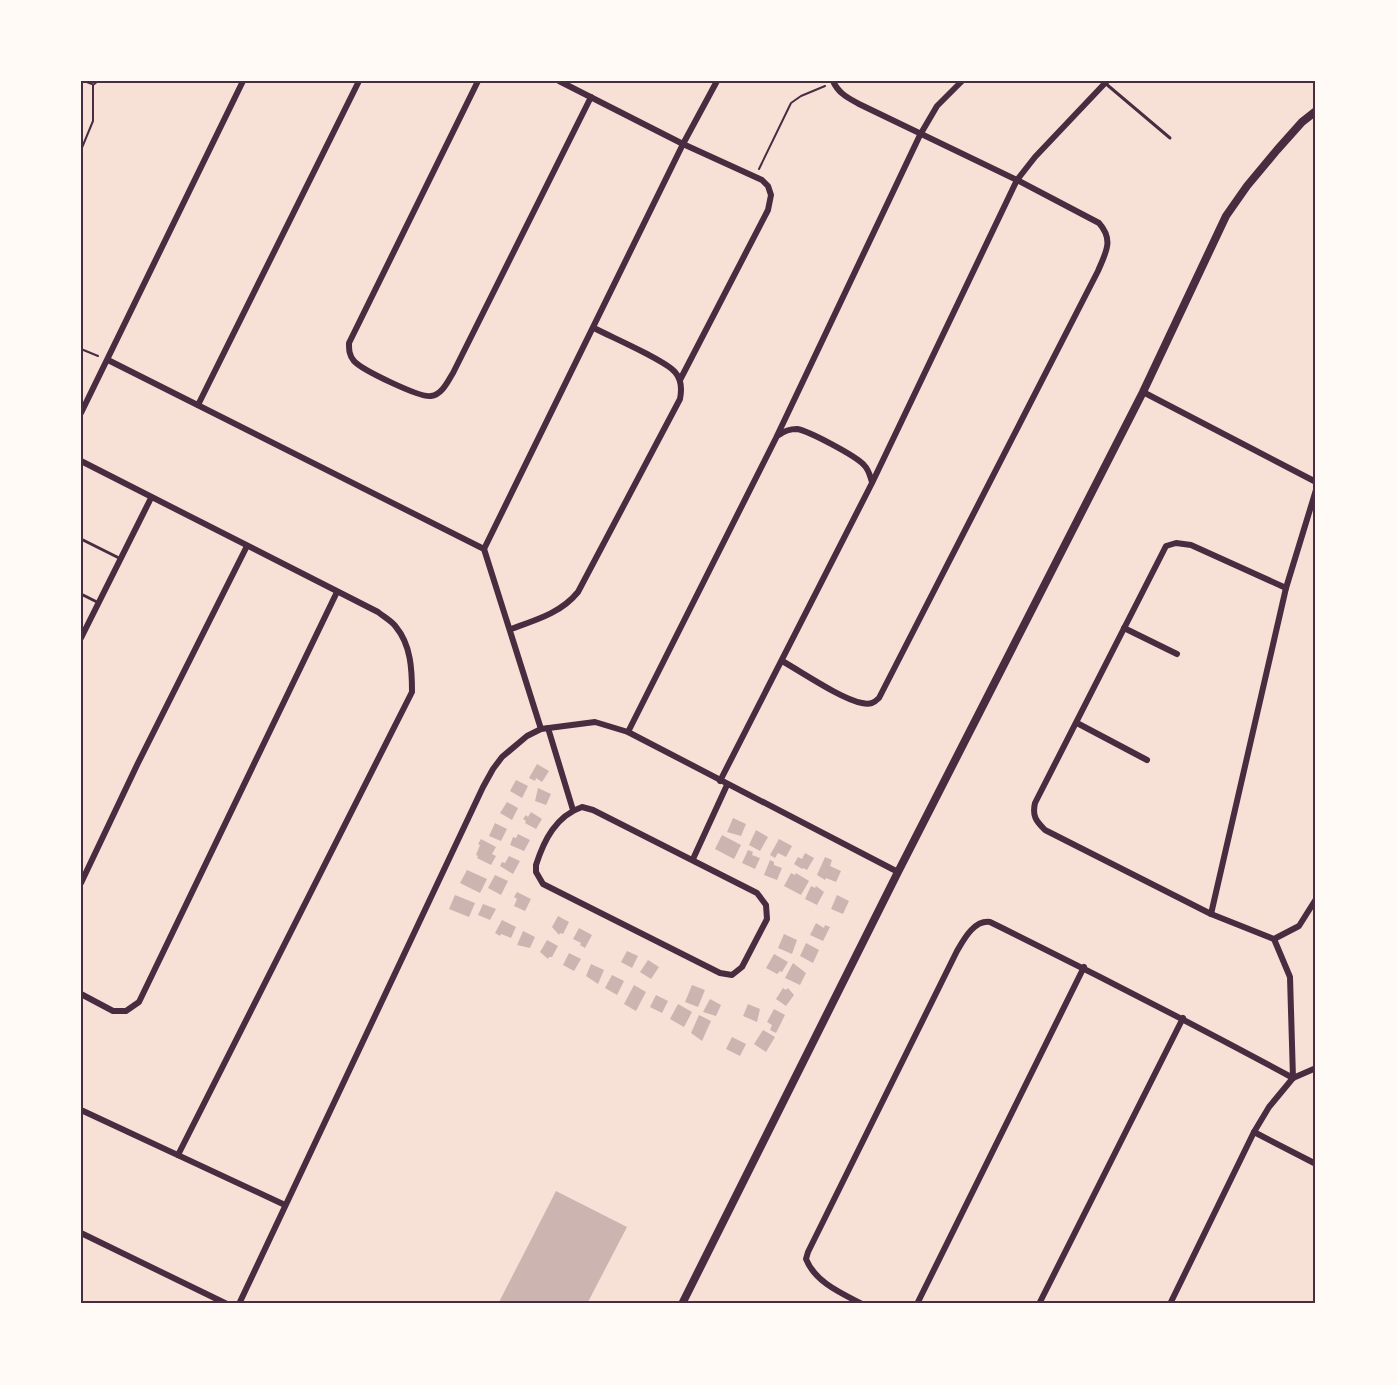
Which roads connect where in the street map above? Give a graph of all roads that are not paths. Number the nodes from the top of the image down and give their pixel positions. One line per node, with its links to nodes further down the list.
1 (243, 81): 16 (street)
2 (359, 81): 19 (street)
3 (478, 81): 9 (street)
4 (560, 81): 9 (street)
5 (717, 81): 13 (street)
6 (962, 81): 11 (street)
7 (833, 82): 11 (street)
8 (1106, 82): 12 (lane); 14 (street)
9 (591, 97): 13 (street)
10 (1316, 111): 18 (street)
11 (920, 135): 14 (street); 21 (street)
12 (1170, 138)
13 (683, 144): 15 (street); 17 (street)
14 (1017, 180): 24 (street); 39 (street)
15 (594, 328): 17 (street); 29 (street)
16 (108, 360): 19 (street); 20 (street)
17 (680, 381): 36 (street)
18 (1143, 392): 23 (street); 48 (street)
19 (198, 405): 29 (street)
20 (81, 413)
21 (776, 438): 24 (street); 42 (street)
22 (81, 461): 26 (street)
23 (1316, 482)
24 (872, 483): 39 (street)
25 (1316, 490): 31 (street)
26 (151, 498): 28 (street); 30 (street)
27 (81, 539): 30 (lane)
28 (247, 546): 32 (street); 49 (street)
29 (484, 549): 36 (street)
30 (120, 559): 34 (street)
31 (1286, 588): 35 (street); 51 (street)
32 (337, 592): 54 (street); 60 (street)
33 (81, 594): 34 (lane)
34 (99, 603): 37 (street)
35 (1124, 628): 38 (street); 40 (street)
36 (511, 629): 41 (street)
37 (81, 638)
38 (1177, 654)
39 (782, 661): 44 (street)
40 (1077, 723): 43 (street); 51 (street)
41 (544, 728): 42 (street); 46 (street); 62 (street)
42 (628, 732): 44 (street)
43 (1147, 760)
44 (720, 781): 45 (street)
45 (728, 785): 47 (street); 48 (street)
46 (573, 810): 47 (street); 47 (street)
47 (693, 859)
48 (898, 872): 66 (street)
49 (81, 883)
50 (1316, 899): 52 (street)
51 (1211, 914): 52 (street)
52 (1275, 939): 57 (street)
53 (1084, 967): 55 (street); 67 (street); 68 (street)
54 (81, 994)
55 (1183, 1018): 57 (street); 69 (street)
56 (1316, 1068): 57 (street)
57 (1293, 1078): 59 (street)
58 (81, 1110): 60 (street)
59 (1254, 1132): 61 (street); 70 (street)
60 (178, 1155): 62 (street)
61 (1316, 1164)
62 (285, 1205): 65 (street)
63 (81, 1233): 64 (street)
64 (227, 1304)
65 (239, 1304)
66 (682, 1304)
67 (862, 1304)
68 (917, 1304)
69 (1039, 1304)
70 (1170, 1304)

